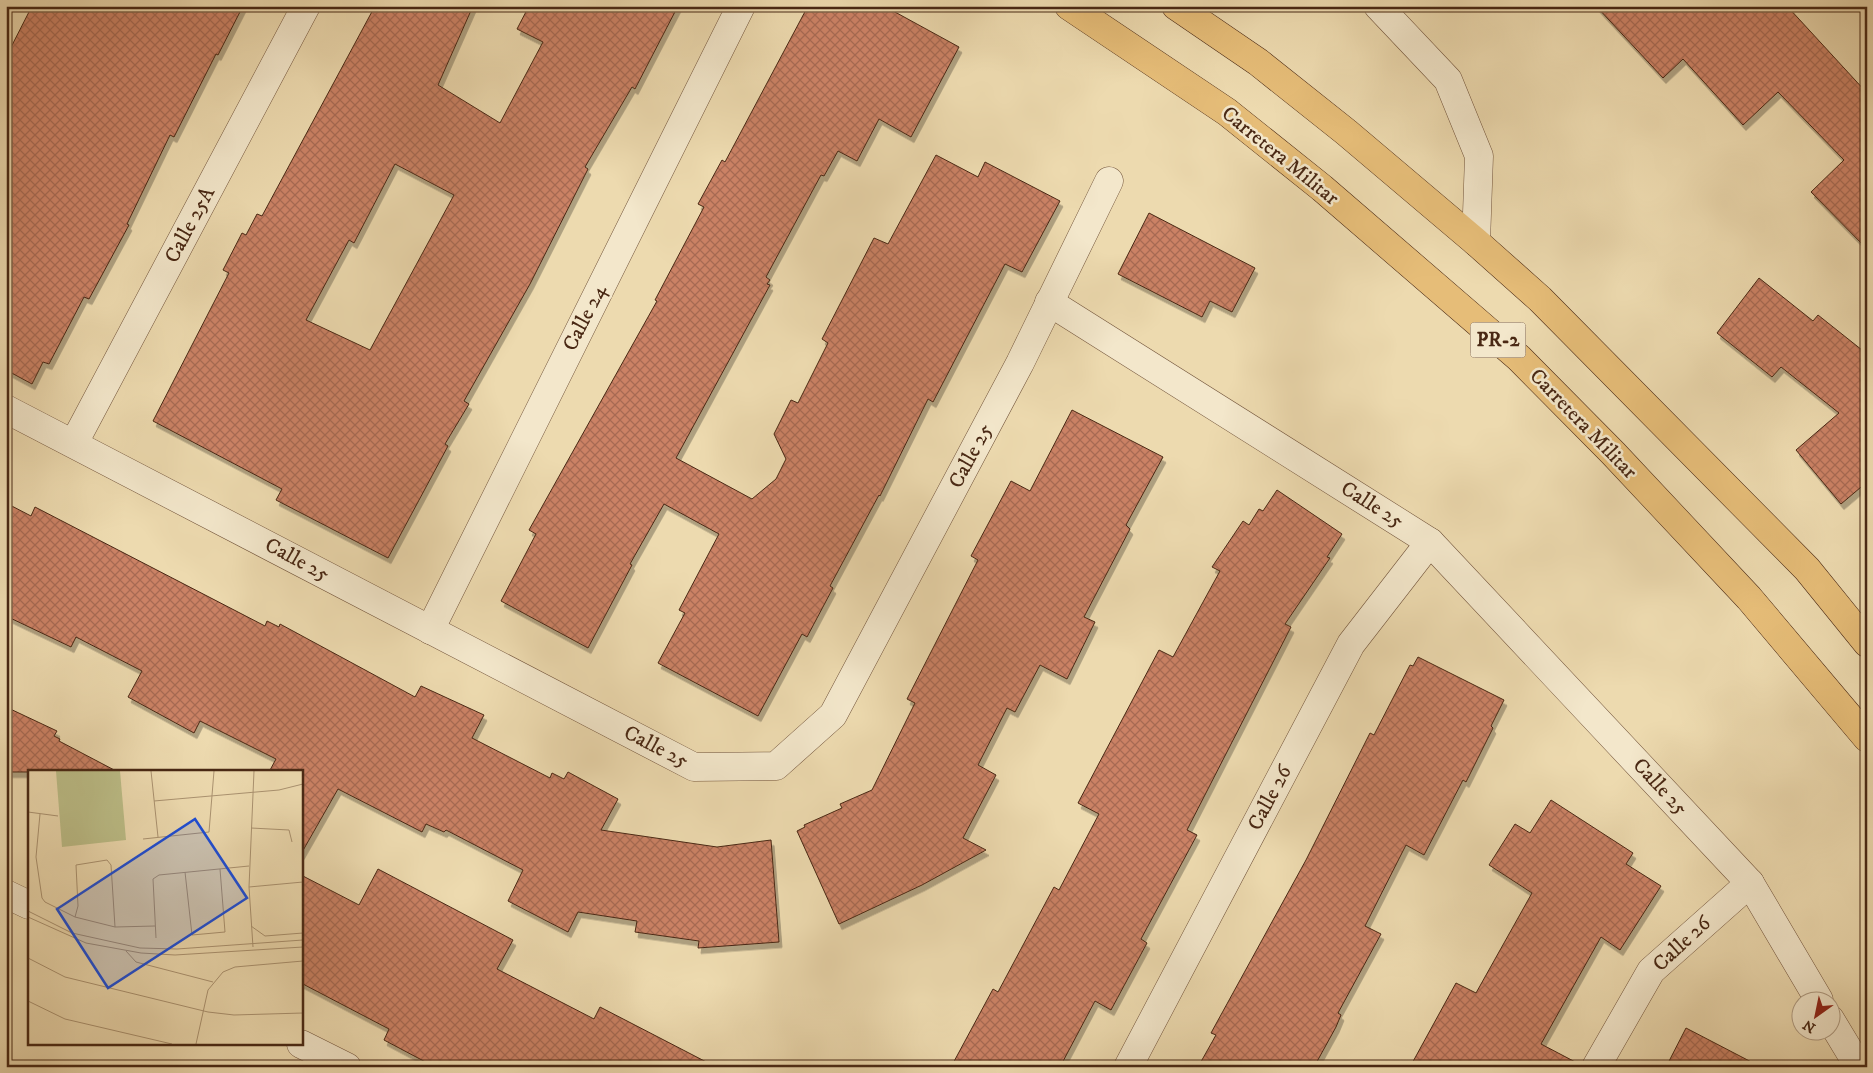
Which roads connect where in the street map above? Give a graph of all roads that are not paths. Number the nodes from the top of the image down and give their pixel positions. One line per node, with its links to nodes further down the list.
1 (306, 6): 10 (street, Calle 25A)
2 (741, 6): 12 (street, Calle 24)
3 (1070, 6): 14 (main road, Carretera Militar / PR-2)
4 (1176, 6): 7 (main road, PR-2)
5 (1378, 6): 7 (street)
6 (1109, 181): 8 (street)
7 (1476, 242): 13 (main road, PR-2)
8 (1049, 302): 11 (street, Calle 25); 12 (street, Calle 25)
9 (6, 408): 10 (street, Calle 25)
10 (74, 443): 12 (street, Calle 25)
11 (1430, 542): 15 (street, Calle 25); 22 (street, Calle 26)
12 (430, 630)
13 (1867, 643)
14 (1867, 738)
15 (1750, 883): 18 (street, Calle 25); 23 (street, Calle 26)
16 (6, 894): 17 (street)
17 (28, 905)
18 (1813, 990)
19 (1840, 1036): 24 (street)
20 (302, 1044): 21 (street)
21 (347, 1067)
22 (1128, 1067)
23 (1596, 1067)
24 (1859, 1067)

